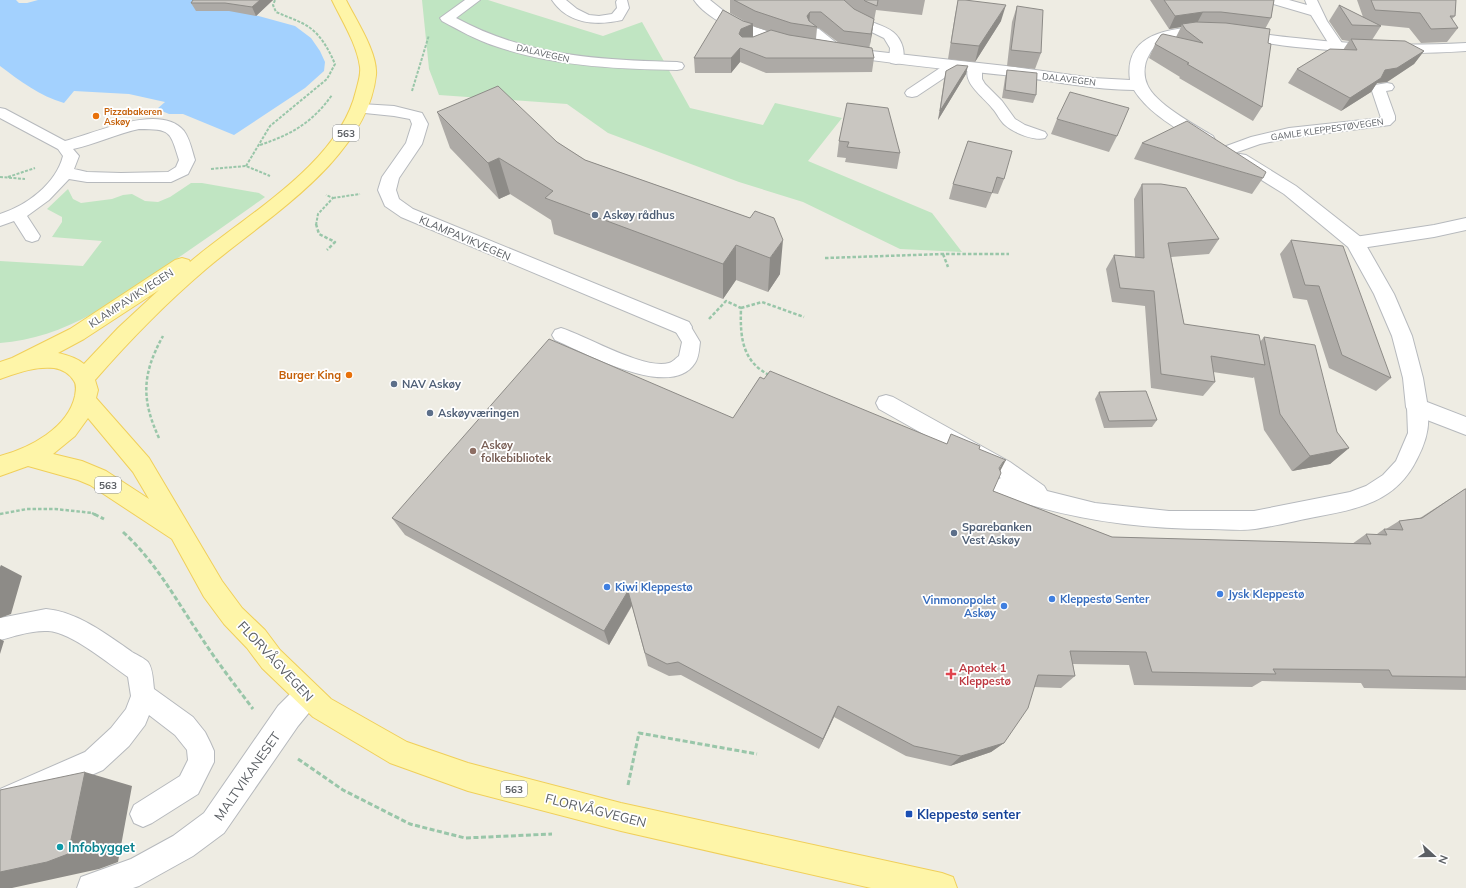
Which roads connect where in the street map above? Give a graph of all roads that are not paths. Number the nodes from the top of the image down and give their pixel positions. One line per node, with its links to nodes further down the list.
1 (339, 0): 22 (main road, KLAMPAVIKVEGEN / 563)
2 (474, 0): 16 (lane, DALAVEGEN)
3 (558, 0): 7 (lane)
4 (701, 0): 10 (street, DALAVEGEN)
5 (833, 0): 15 (lane)
6 (1275, 0): 8 (lane)
7 (622, 2)
8 (1313, 6): 12 (lane)
9 (814, 32): 14 (lane)
10 (768, 38): 11 (lane); 14 (street, DALAVEGEN)
11 (754, 44)
12 (1337, 46): 13 (street); 19 (street)
13 (1466, 47)
14 (839, 52): 15 (street, DALAVEGEN)
15 (896, 60): 17 (street, DALAVEGEN)
16 (677, 66)
17 (954, 66): 18 (street, DALAVEGEN); 21 (lane)
18 (976, 68): 19 (street, DALAVEGEN); 24 (lane)
19 (1139, 85): 26 (street)
20 (1387, 87): 26 (lane, GAMLE KLEPPESTØVEGEN)
21 (912, 93)
22 (361, 109): 31 (main road, KLAMPAVIKVEGEN / 563); 34 (street, KLAMPAVIKVEGEN)
23 (0, 112): 25 (lane)
24 (1040, 135)
25 (63, 146): 27 (lane); 27 (lane)
26 (1226, 151): 33 (street)
27 (66, 173): 28 (lane)
28 (17, 214): 29 (lane); 32 (lane)
29 (0, 220)
30 (1466, 224): 33 (lane)
31 (240, 230): 36 (main road, KLAMPAVIKVEGEN / 563); 38 (main road, KLAMPAVIKVEGEN / 563)
32 (32, 236)
33 (1355, 243): 40 (street)
34 (686, 333): 35 (lane)
35 (561, 335)
36 (20, 363): 37 (main road, 563); 38 (main road, 563)
37 (0, 370)
38 (85, 389): 42 (main road, 563); 45 (main road, FLORVÅGVEGEN / 563)
39 (886, 403): 44 (lane)
40 (1417, 407): 41 (street); 44 (lane)
41 (1466, 426)
42 (9, 464): 45 (main road, FLORVÅGVEGEN / 563)
43 (1001, 487): 44 (lane)
44 (1052, 502)
45 (179, 531): 47 (main road, FLORVÅGVEGEN / 563)
46 (0, 629): 48 (lane)
47 (307, 695): 51 (street, MALTVIKANESET); 52 (main road, FLORVÅGVEGEN / 563)
48 (143, 696): 49 (lane); 50 (lane)
49 (0, 802)
50 (143, 814)
51 (92, 888)
52 (942, 888)

